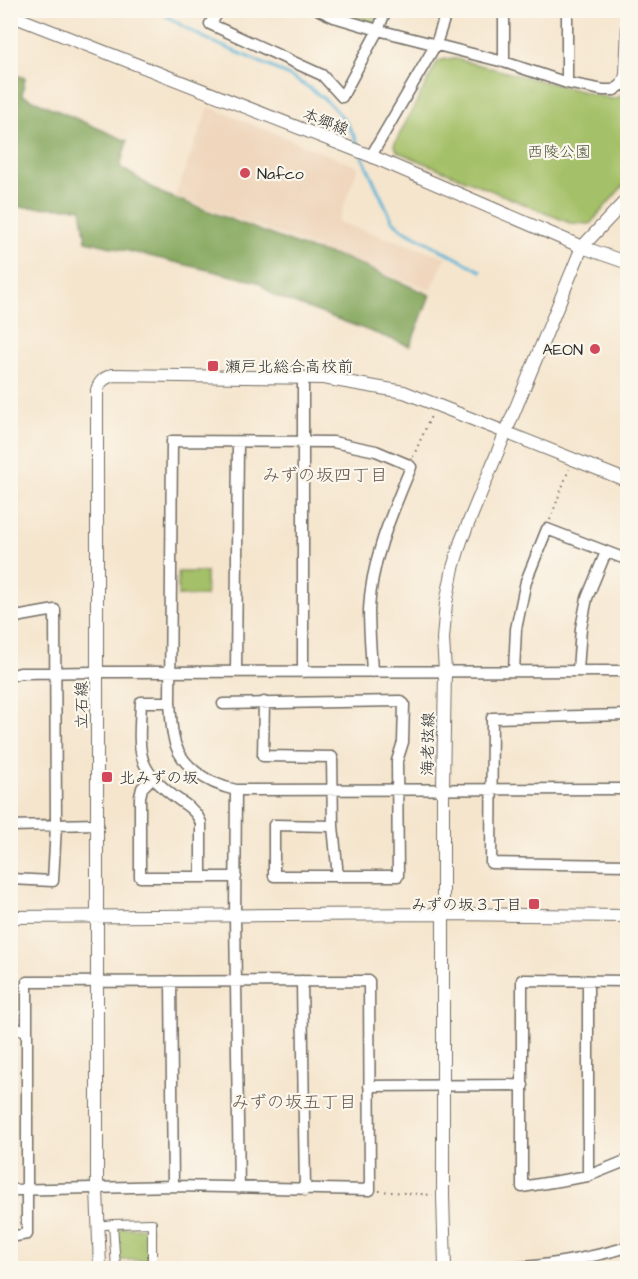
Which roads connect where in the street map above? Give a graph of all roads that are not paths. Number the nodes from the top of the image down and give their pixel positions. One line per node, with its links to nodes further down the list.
1 (220, 10): 9 (street)
2 (319, 10): 9 (street)
3 (386, 10): 9 (street)
4 (447, 10): 10 (street)
5 (504, 10): 11 (street)
6 (567, 10): 12 (street)
7 (10, 15): 14 (street, 本郷線)
8 (627, 25): 13 (street)
9 (378, 30): 10 (street)
10 (436, 44): 11 (street); 14 (street)
11 (504, 62): 12 (street)
12 (567, 83): 13 (street)
13 (625, 85)
14 (369, 155): 16 (street, 本郷線)
15 (627, 198): 16 (street)
16 (582, 247): 17 (street, 本郷線); 19 (street, 海老弦線)
17 (627, 263)
18 (303, 377): 19 (street, 立石線); 20 (street); 31 (street, 立石線)
19 (505, 434): 22 (street, 立石線); 27 (street, 海老弦線)
20 (304, 441): 21 (street); 34 (street); 35 (street)
21 (238, 442): 32 (street); 33 (street)
22 (627, 481)
23 (606, 552): 24 (street); 26 (street); 28 (street)
24 (627, 560)
25 (10, 618): 30 (street)
26 (578, 670): 28 (street); 29 (street)
27 (445, 671): 28 (street); 35 (street); 42 (street, 海老弦線)
28 (514, 671)
29 (627, 671)
30 (54, 672): 31 (street); 36 (street); 50 (street)
31 (98, 672): 32 (street); 48 (street, 立石線)
32 (172, 672): 33 (street); 37 (street)
33 (236, 672): 34 (street)
34 (303, 672): 35 (street)
35 (372, 672)
36 (10, 675)
37 (170, 702): 41 (street); 45 (street)
38 (264, 702): 39 (street); 46 (street); 47 (street)
39 (223, 704)
40 (627, 715): 43 (street)
41 (152, 778): 53 (street); 53 (street)
42 (442, 789): 43 (street); 47 (street); 57 (street, 海老弦線)
43 (492, 789): 44 (street); 52 (street)
44 (627, 789)
45 (236, 790): 46 (street); 54 (street)
46 (333, 790): 47 (street); 51 (street)
47 (399, 790): 55 (street)
48 (98, 824): 50 (street); 58 (street, 立石線)
49 (10, 826): 50 (street)
50 (56, 826): 56 (street)
51 (333, 826): 55 (street); 55 (street)
52 (627, 865)
53 (201, 877): 54 (street)
54 (236, 877): 59 (street)
55 (338, 877)
56 (10, 879)
57 (443, 914): 59 (street); 60 (street); 72 (street, 海老弦線)
58 (99, 916): 59 (street); 61 (street); 67 (street, 立石線)
59 (235, 916): 62 (street)
60 (627, 916)
61 (10, 917)
62 (237, 980): 63 (street); 64 (street); 77 (street)
63 (171, 981): 67 (street); 75 (street)
64 (302, 981): 71 (street); 80 (street)
65 (588, 981): 66 (street); 70 (street); 74 (street)
66 (627, 981)
67 (98, 983): 68 (street); 76 (street, 立石線)
68 (27, 1029): 69 (street); 78 (street)
69 (10, 1030)
70 (523, 1085): 72 (street); 74 (street)
71 (369, 1086): 72 (street); 80 (street)
72 (443, 1086): 87 (street, 海老弦線)
73 (627, 1160): 74 (street)
74 (588, 1176)
75 (173, 1186): 76 (street); 77 (street)
76 (98, 1188): 78 (street); 85 (street, 立石線)
77 (240, 1188): 80 (street)
78 (27, 1189): 79 (street); 81 (street)
79 (10, 1190)
80 (305, 1190)
81 (10, 1238)
82 (627, 1247): 88 (street)
83 (152, 1258): 86 (street)
84 (627, 1267): 89 (street)
85 (100, 1269)
86 (116, 1269)
87 (446, 1269)
88 (509, 1269)
89 (623, 1269)

